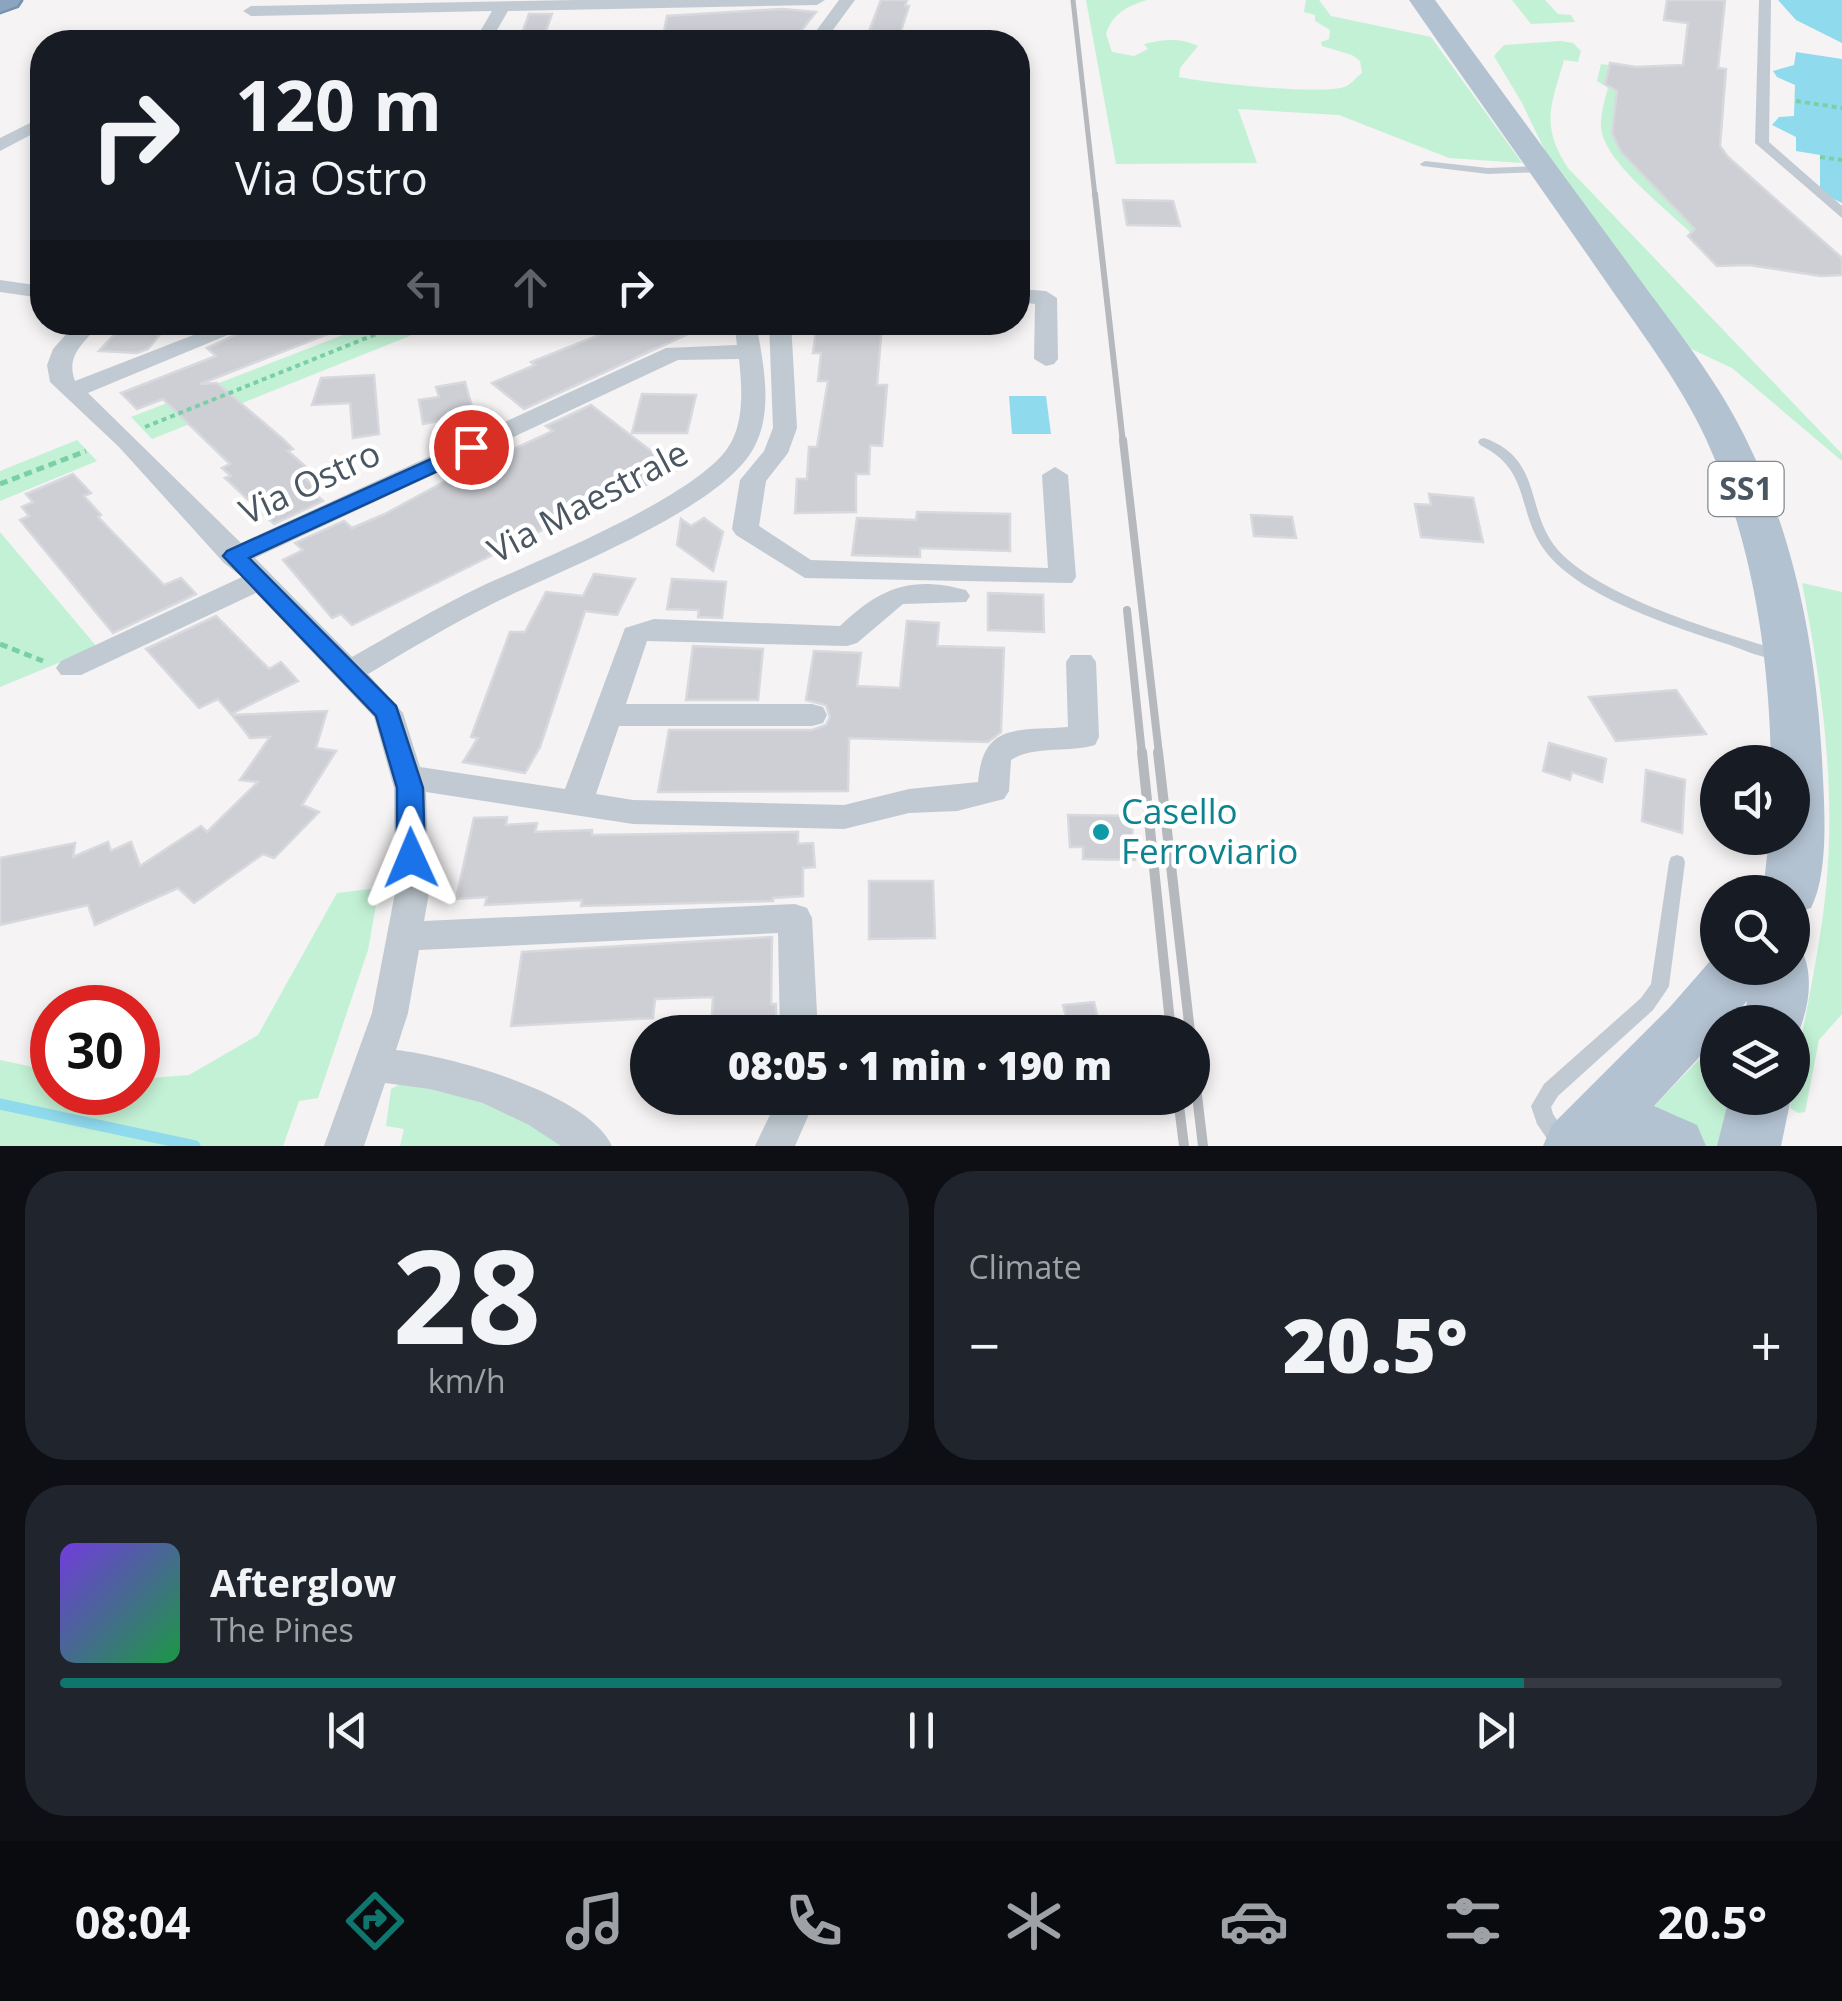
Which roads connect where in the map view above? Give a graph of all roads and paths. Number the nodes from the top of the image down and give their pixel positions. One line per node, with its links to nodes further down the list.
1 (7, 0): 6 (highway)
2 (817, 0): 8 (street)
3 (846, 0): 11 (street)
4 (1422, 0): 16 (main road)
5 (1765, 0): 20 (street)
6 (0, 4)
7 (253, 6): 8 (street); 9 (street)
8 (502, 7): 10 (street)
9 (242, 30)
10 (489, 30)
11 (825, 30)
12 (1796, 101): 13 (path)
13 (1842, 108)
14 (30, 129): 15 (street)
15 (0, 145)
16 (1534, 156): 19 (lane); 41 (main road, SS1)
17 (1820, 157): 18 (path)
18 (1842, 160)
19 (1425, 164)
20 (1842, 214)
21 (0, 286): 22 (street)
22 (30, 290)
23 (1030, 297): 30 (street)
24 (78, 335): 31 (street)
25 (215, 335): 31 (street)
26 (374, 335): 32 (path)
27 (747, 335): 29 (street, Via Maestrale)
28 (781, 335): 35 (street)
29 (749, 352): 37 (street, Via Ostro); 44 (street, Via Maestrale)
30 (1046, 359)
31 (72, 391): 37 (street)
32 (145, 427)
33 (1484, 442): 41 (lane)
34 (86, 451): 36 (path)
35 (1054, 475)
36 (0, 484)
37 (234, 556): 38 (street)
38 (258, 581): 43 (street); 44 (street)
39 (956, 596): 45 (street)
40 (0, 644): 43 (path)
41 (1788, 658): 50 (main road, SS1)
42 (1082, 662): 48 (street)
43 (57, 665)
44 (348, 673): 47 (street)
45 (607, 715): 46 (street); 48 (street)
46 (812, 715)
47 (406, 777): 48 (street); 51 (street)
48 (577, 802)
49 (1677, 862): 57 (lane)
50 (1793, 875)
51 (404, 936): 53 (street); 54 (street)
52 (1725, 985): 57 (main road)
53 (798, 1015)
54 (372, 1066): 58 (street); 59 (street)
55 (789, 1115): 60 (street)
56 (1756, 1115): 62 (main road)
57 (1574, 1143): 61 (main road)
58 (344, 1146)
59 (592, 1146)
60 (775, 1146)
61 (1674, 1146)
62 (1749, 1146)

